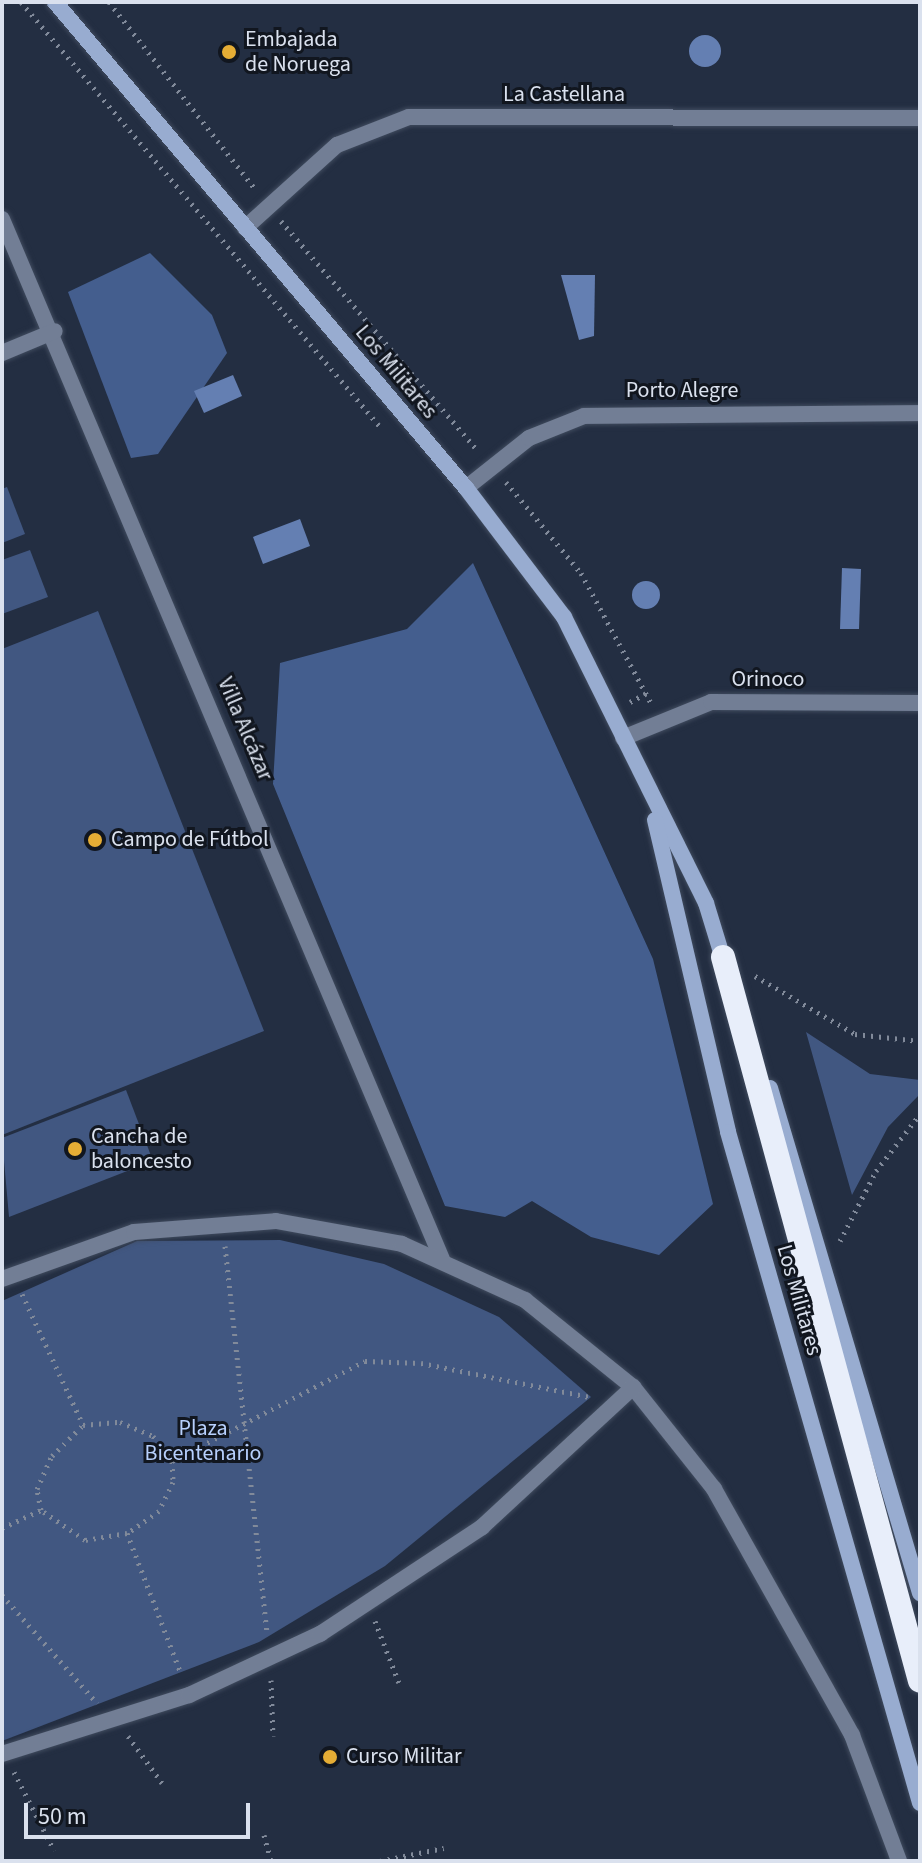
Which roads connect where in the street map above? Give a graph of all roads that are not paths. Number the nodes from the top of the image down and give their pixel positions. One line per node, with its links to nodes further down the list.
1 (55, 2): 4 (main road, Los Militares)
2 (920, 118): 4 (street, La Castellana)
3 (2, 219): 5 (street, Villa Alcázar)
4 (245, 228): 8 (main road, Los Militares)
5 (55, 331): 6 (street); 13 (street, Villa Alcázar)
6 (2, 353)
7 (920, 413): 8 (street, Porto Alegre)
8 (466, 488): 10 (main road, Los Militares)
9 (920, 703): 10 (street, Orinoco)
10 (623, 738): 11 (main road, Los Militares)
11 (652, 805): 12 (main road, Los Militares); 19 (main road, Los Militares)
12 (723, 957): 16 (main road, Los Militares); 17 (highway)
13 (442, 1259): 14 (street); 15 (street)
14 (4, 1278)
15 (633, 1387): 18 (street); 20 (street)
16 (920, 1593)
17 (920, 1681)
18 (3, 1754)
19 (920, 1803)
20 (899, 1861)

